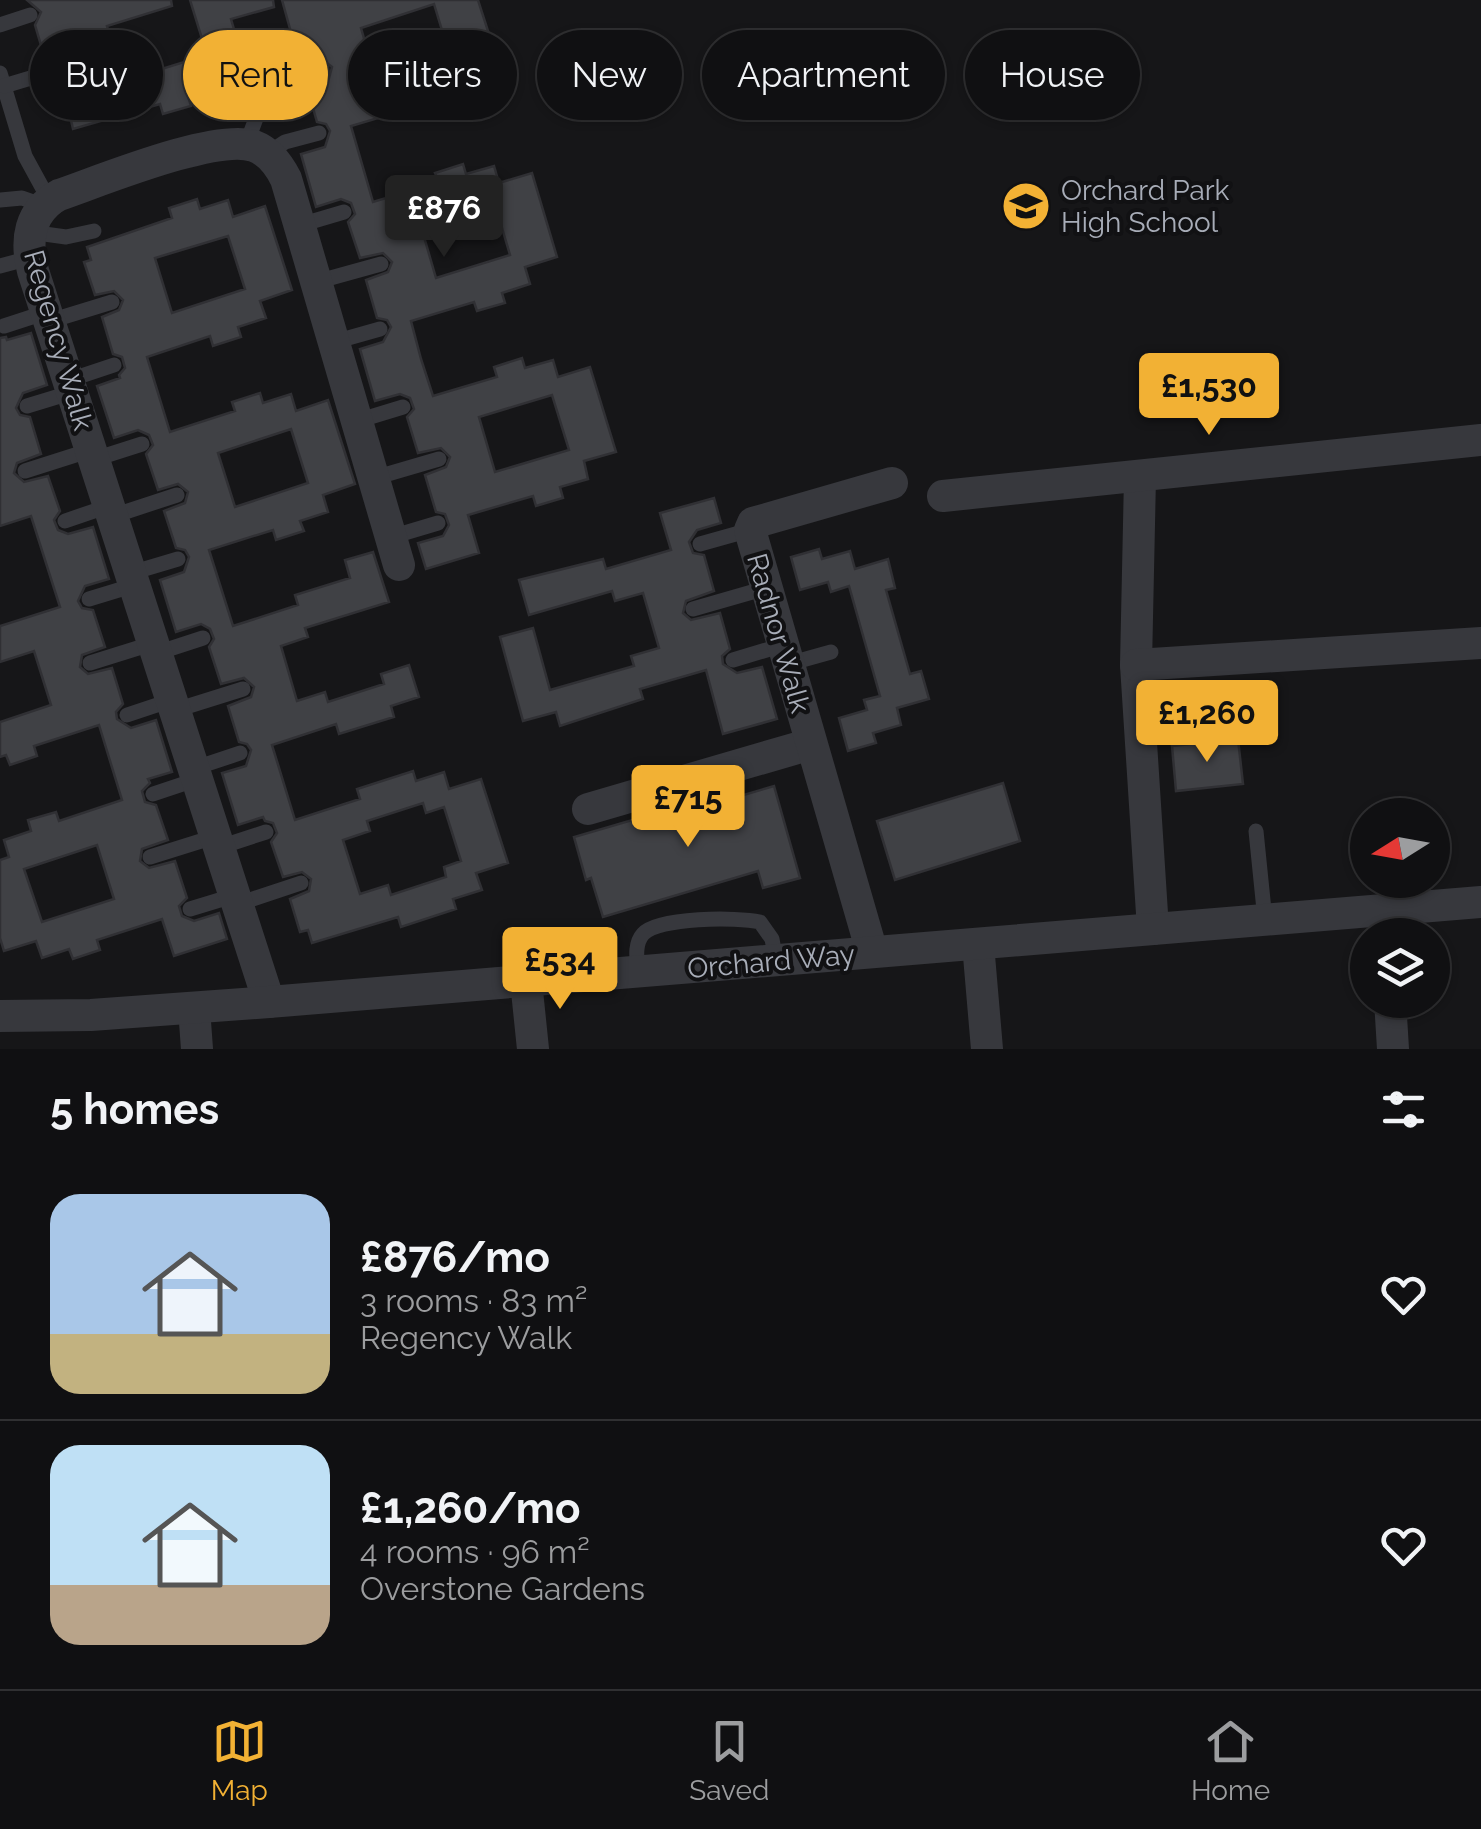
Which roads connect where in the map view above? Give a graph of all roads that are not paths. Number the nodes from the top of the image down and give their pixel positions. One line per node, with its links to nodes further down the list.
1 (30, 15): 2 (lane)
2 (0, 24)
3 (30, 74): 4 (lane)
4 (2, 79): 5 (lane)
5 (6, 113): 13 (lane)
6 (262, 120): 8 (lane)
7 (319, 133): 8 (lane)
8 (257, 149): 11 (street); 13 (street)
9 (0, 200): 13 (lane)
10 (344, 212): 11 (lane)
11 (300, 225): 15 (street)
12 (94, 231): 13 (lane)
13 (30, 232): 17 (street, Regency Walk)
14 (381, 264): 15 (lane)
15 (316, 282): 20 (street)
16 (112, 302): 17 (lane)
17 (48, 317): 18 (lane); 22 (street, Regency Walk)
18 (4, 326)
19 (380, 329): 20 (lane)
20 (334, 342): 25 (street)
21 (114, 365): 22 (lane)
22 (71, 386): 23 (lane); 28 (street, Regency Walk)
23 (28, 406)
24 (403, 407): 25 (lane)
25 (357, 421): 32 (street)
26 (1481, 440): 31 (street)
27 (142, 444): 28 (lane)
28 (93, 454): 30 (lane); 36 (street, Regency Walk)
29 (439, 459): 32 (lane)
30 (24, 470)
31 (1140, 477): 35 (street); 54 (street)
32 (374, 478): 41 (street)
33 (892, 484): 39 (street)
34 (178, 495): 36 (lane)
35 (942, 496)
36 (111, 511): 37 (lane); 43 (street, Regency Walk)
37 (65, 522)
38 (438, 523): 41 (lane)
39 (751, 526): 40 (lane); 44 (street, Radnor Walk)
40 (700, 544)
41 (395, 551)
42 (178, 559): 43 (lane)
43 (133, 579): 45 (lane); 49 (street, Regency Walk)
44 (766, 588): 46 (lane); 51 (street, Radnor Walk)
45 (88, 599)
46 (693, 609)
47 (203, 638): 49 (lane)
48 (1481, 642): 54 (street)
49 (156, 648): 53 (lane); 56 (street, Regency Walk)
50 (832, 652): 51 (lane)
51 (786, 655): 52 (lane); 58 (street, Radnor Walk)
52 (734, 660)
53 (90, 663)
54 (1136, 666): 74 (street)
55 (243, 688): 56 (lane)
56 (174, 705): 57 (lane); 60 (street, Regency Walk)
57 (127, 714)
58 (811, 744): 62 (street, Radnor Walk); 76 (street, Radnor Walk)
59 (240, 753): 60 (lane)
60 (196, 774): 61 (lane); 65 (street, Regency Walk)
61 (153, 794)
62 (588, 809)
63 (1256, 831): 72 (lane)
64 (266, 832): 65 (lane)
65 (218, 842): 66 (lane); 68 (street, Regency Walk)
66 (150, 857)
67 (300, 883): 68 (lane)
68 (237, 900): 70 (lane); 80 (street, Regency Walk)
69 (1481, 902): 71 (street, Orchard Way)
70 (190, 909)
71 (1405, 918)
72 (1266, 920): 73 (street, Orchard Way); 74 (street, Orchard Way)
73 (1350, 921)
74 (1153, 929): 75 (street, Orchard Way)
75 (978, 944): 76 (street, Orchard Way); 86 (street)
76 (872, 952): 77 (street, Orchard Way)
77 (776, 961): 78 (street, Orchard Way); 78 (lane)
78 (638, 972): 79 (street, Orchard Way)
79 (526, 981): 80 (street, Orchard Way); 85 (street)
80 (269, 1002): 81 (street, Orchard Way)
81 (194, 1008): 82 (street, Orchard Way); 84 (street)
82 (0, 1016)
83 (1391, 1018): 87 (street)
84 (197, 1049)
85 (532, 1049)
86 (987, 1049)
87 (1393, 1049)

